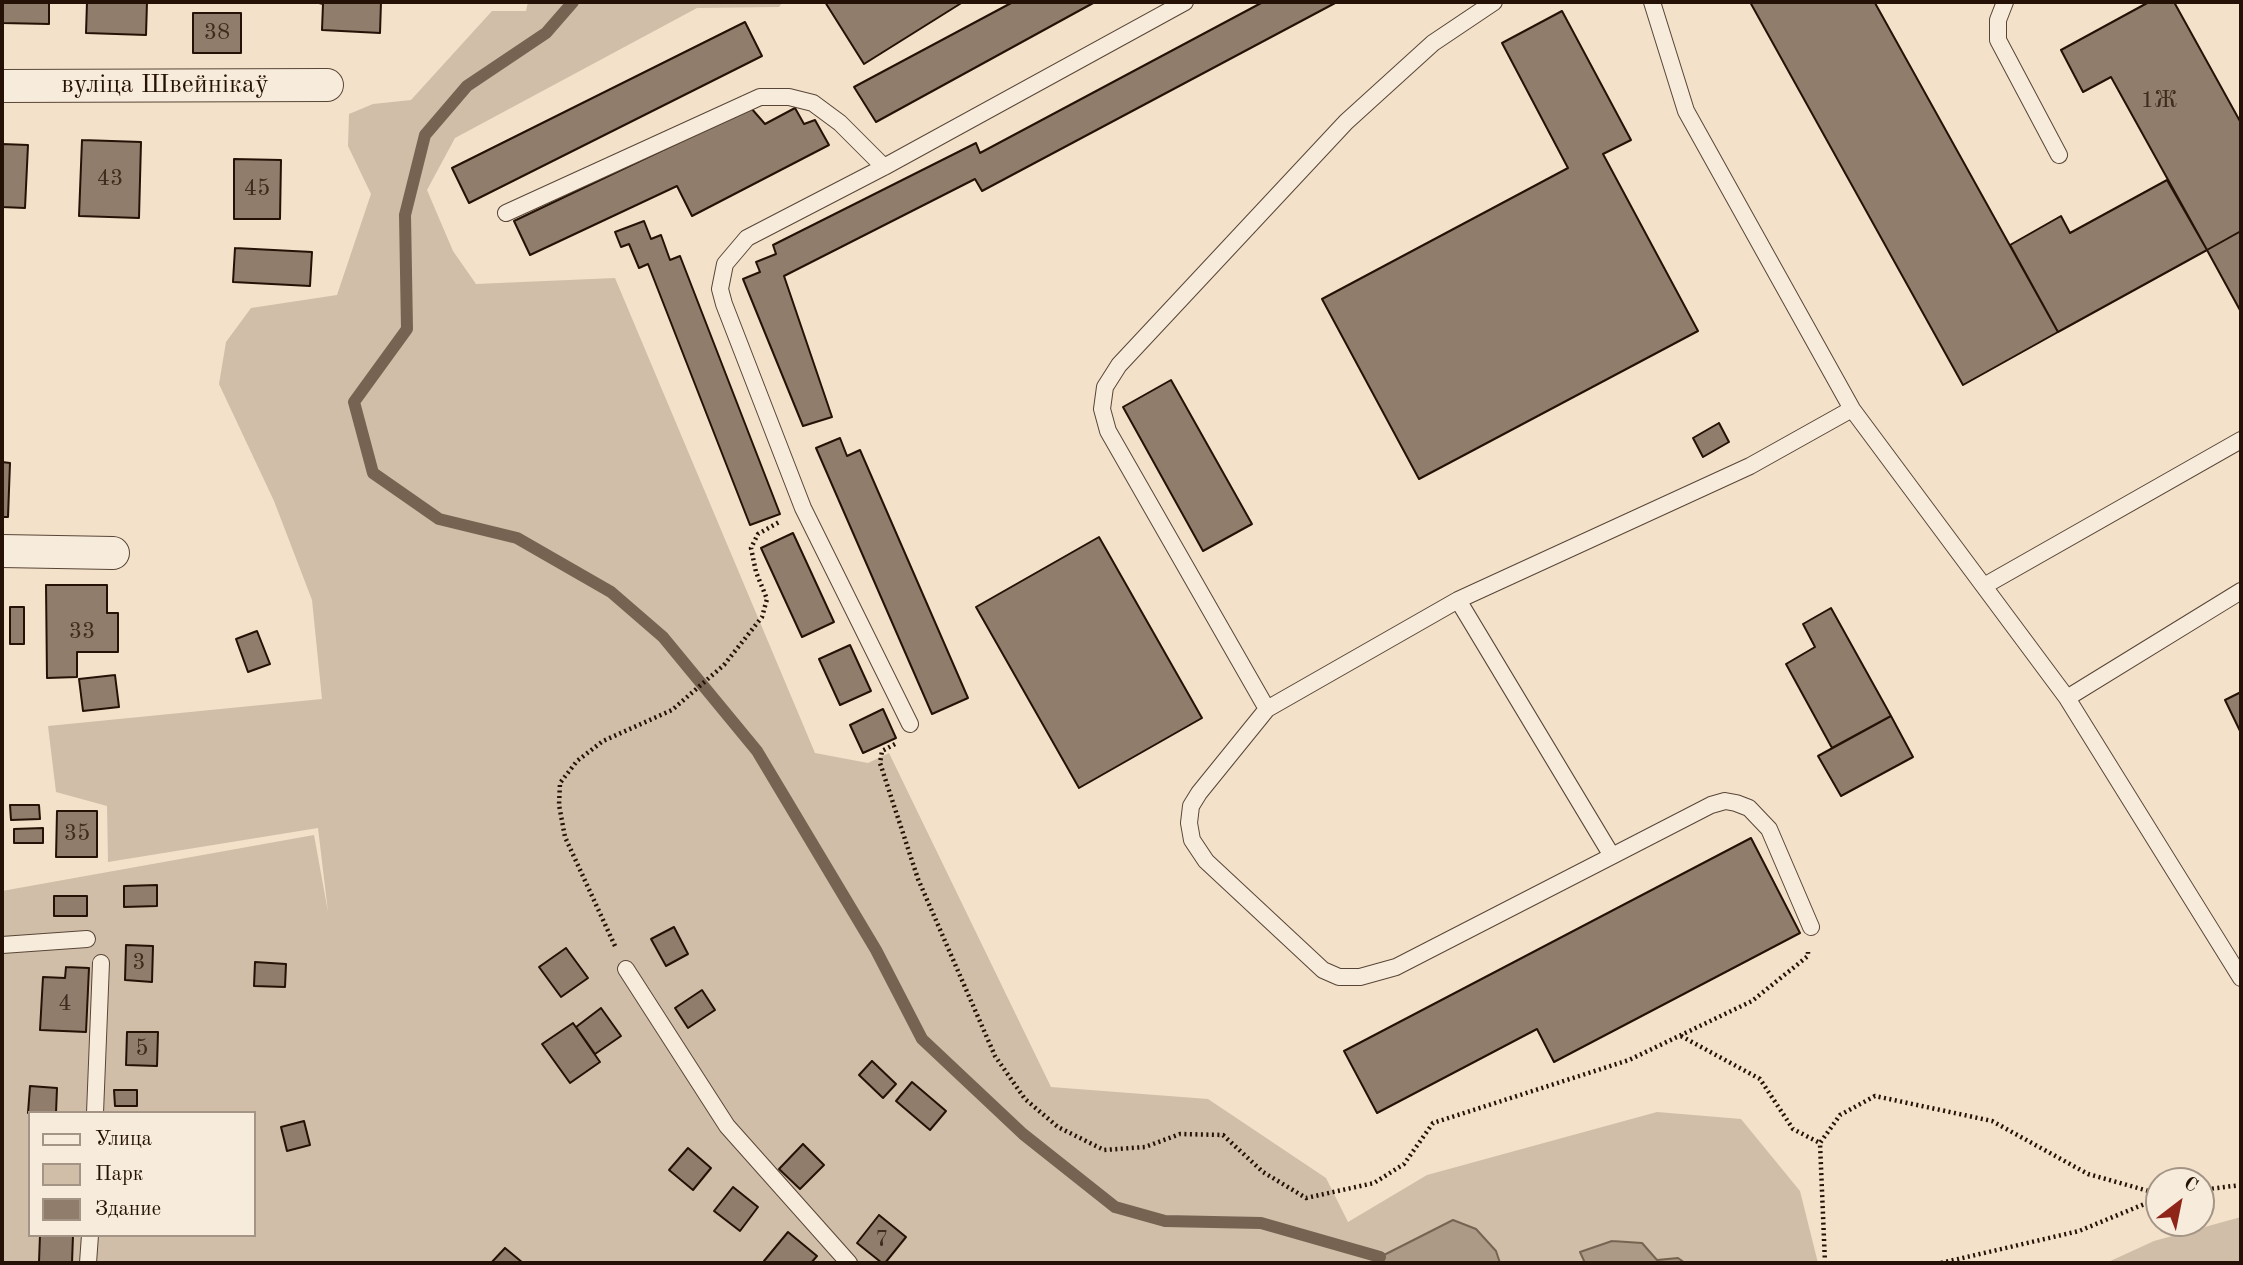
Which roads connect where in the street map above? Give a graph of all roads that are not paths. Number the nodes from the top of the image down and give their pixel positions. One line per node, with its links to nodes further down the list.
1 (1185, 2): 8 (lane)
2 (1494, 2): 18 (lane)
3 (1653, 2): 10 (lane)
4 (2005, 2): 7 (lane)
5 (327, 85): 6 (street, вуліца Швейнікаў)
6 (2, 86)
7 (2059, 155)
8 (884, 167): 9 (lane); 19 (lane)
9 (506, 212)
10 (1853, 409): 14 (lane); 16 (lane)
11 (2241, 440): 14 (lane)
12 (2, 551): 13 (street)
13 (113, 553)
14 (1984, 586): 17 (lane)
15 (2241, 591): 17 (lane)
16 (1458, 600): 18 (lane); 20 (lane)
17 (2067, 698): 26 (lane)
18 (1267, 709): 20 (lane)
19 (910, 724)
20 (1612, 856): 21 (lane)
21 (1811, 927)
22 (87, 939): 23 (lane)
23 (2, 945)
24 (101, 963): 27 (lane)
25 (626, 969): 30 (lane)
26 (2241, 978)
27 (95, 1111)
28 (90, 1237): 29 (lane)
29 (88, 1263)
30 (849, 1263)

